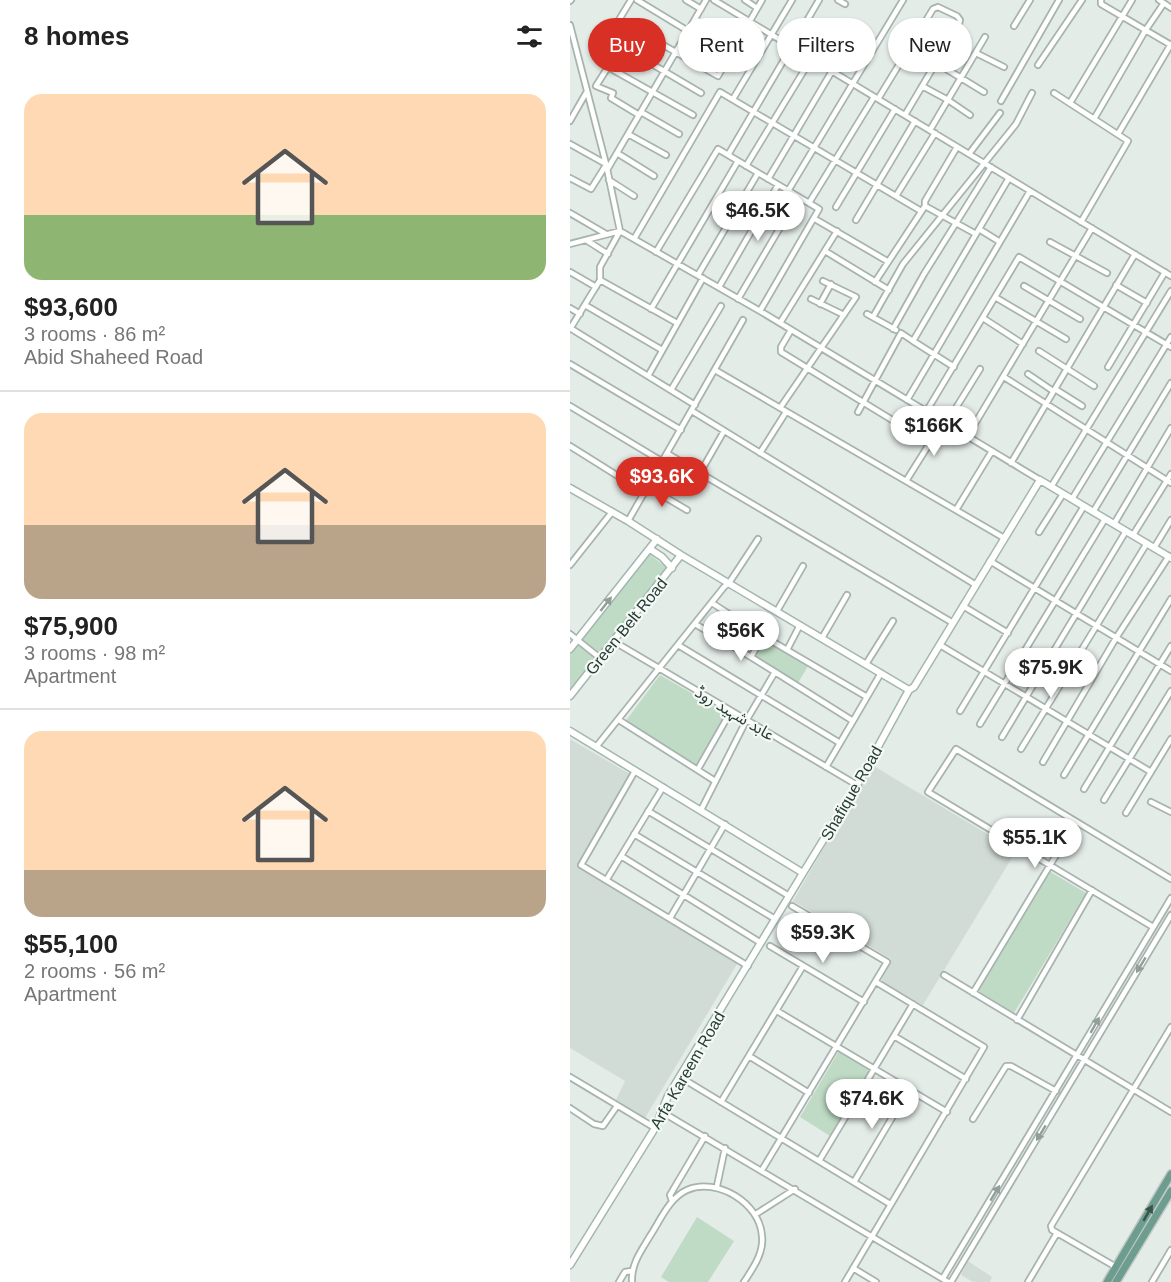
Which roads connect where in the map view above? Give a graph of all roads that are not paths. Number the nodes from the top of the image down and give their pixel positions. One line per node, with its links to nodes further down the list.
1 (631, 0): 23 (street)
2 (637, 0): 29 (street)
3 (686, 0): 21 (street)
4 (706, 0): 21 (street)
5 (714, 0): 25 (street)
6 (745, 0): 19 (street)
7 (762, 0): 19 (street)
8 (792, 0): 33 (street)
9 (819, 0): 27 (street)
10 (838, 0): 18 (street)
11 (903, 0): 52 (street)
12 (1030, 0): 30 (street)
13 (1059, 0): 63 (street)
14 (1082, 0): 41 (street)
15 (1101, 0): 22 (street)
16 (1132, 0): 22 (street)
17 (1161, 2): 20 (street); 32 (street)
18 (845, 4)
19 (758, 8): 26 (street)
20 (1171, 8)
21 (701, 9): 24 (street)
22 (1121, 16): 32 (street); 64 (street)
23 (620, 18)
24 (695, 18)
25 (744, 18)
26 (751, 18)
27 (809, 18)
28 (570, 25): 56 (street)
29 (678, 25)
30 (1014, 26)
31 (765, 31): 33 (street)
32 (1145, 31): 36 (street); 72 (street)
33 (772, 35): 35 (street); 61 (street)
34 (985, 37): 40 (street)
35 (777, 38)
36 (1171, 45): 79 (street)
37 (666, 46): 39 (street)
38 (678, 48): 39 (street)
39 (676, 52): 43 (street)
40 (976, 52): 42 (street); 51 (street)
41 (1038, 65)
42 (1004, 67)
43 (666, 68)
44 (663, 72): 54 (street)
45 (666, 72): 57 (street)
46 (777, 72): 66 (street)
47 (803, 72): 75 (street)
48 (830, 72): 80 (street)
49 (833, 72): 52 (street)
50 (951, 72): 51 (street)
51 (961, 78): 55 (street); 62 (street)
52 (851, 83): 60 (street); 82 (street)
53 (922, 86): 60 (street); 62 (street); 70 (street)
54 (652, 92): 67 (street); 67 (street); 69 (street)
55 (984, 92)
56 (586, 93): 73 (street); 92 (street)
57 (701, 93)
58 (1032, 93): 90 (street)
59 (1054, 93): 64 (street)
60 (876, 98): 65 (street); 88 (street)
61 (733, 99): 66 (street); 122 (street)
62 (948, 100): 71 (street); 76 (street)
63 (1001, 100)
64 (1070, 103): 72 (street)
65 (895, 110): 70 (street); 94 (street)
66 (753, 112): 75 (street); 87 (street)
67 (640, 113): 77 (street); 78 (street)
68 (1000, 113): 85 (street)
69 (693, 115)
70 (905, 115): 74 (street)
71 (970, 115)
72 (1094, 119): 79 (street)
73 (570, 121)
74 (915, 121): 76 (street); 102 (street)
75 (773, 123): 80 (street); 91 (street)
76 (932, 132): 83 (street); 106 (street)
77 (628, 134): 84 (street); 86 (street)
78 (680, 134)
79 (1118, 134): 115 (street)
80 (794, 135): 82 (street); 99 (street)
81 (570, 144): 92 (street)
82 (813, 146): 88 (street); 103 (street)
83 (957, 147): 85 (street); 110 (street)
84 (617, 153): 92 (street); 96 (street)
85 (969, 154): 90 (street)
86 (666, 155)
87 (728, 155): 89 (street); 128 (street)
88 (835, 160): 94 (street); 108 (street)
89 (738, 161): 91 (street); 133 (street)
90 (985, 164): 93 (street); 112 (street)
91 (746, 166): 95 (street)
92 (606, 167): 97 (street); 100 (street)
93 (991, 167): 98 (street); 116 (street)
94 (856, 172): 102 (street); 109 (street)
95 (758, 173): 99 (street); 138 (street)
96 (654, 176)
97 (570, 178)
98 (1009, 178): 104 (street); 120 (street)
99 (768, 179): 101 (street)
100 (609, 180): 105 (street); 118 (street)
101 (778, 185): 103 (street); 147 (street)
102 (878, 185): 106 (street); 114 (street)
103 (788, 191): 107 (street)
104 (1030, 191): 115 (street); 125 (street)
105 (634, 196)
106 (896, 196): 110 (street)
107 (798, 197): 108 (street); 151 (street)
108 (809, 203): 113 (street)
109 (836, 207)
110 (923, 209): 112 (street); 132 (street)
111 (570, 213): 121 (street)
112 (942, 214): 116 (street); 148 (street)
113 (815, 219): 119 (street); 161 (street)
114 (856, 220)
115 (1081, 222): 117 (street)
116 (957, 223): 120 (street); 174 (street)
117 (1092, 228): 130 (street); 131 (street)
118 (620, 231): 121 (street); 122 (street); 129 (street)
119 (837, 231): 127 (street); 132 (street)
120 (977, 231): 125 (street); 180 (street)
121 (607, 234): 123 (street)
122 (634, 239): 128 (street)
123 (586, 240): 124 (street); 129 (street)
124 (572, 242)
125 (1000, 242): 186 (street)
126 (1050, 242): 131 (street)
127 (825, 251): 142 (street); 171 (street)
128 (656, 252): 133 (street)
129 (608, 254): 139 (street)
130 (1135, 254): 137 (street); 144 (street)
131 (1075, 256): 136 (street); 141 (street)
132 (887, 261): 142 (street)
133 (678, 264): 138 (street); 160 (street)
134 (1171, 267): 137 (street)
135 (570, 272): 146 (street)
136 (1107, 273)
137 (1168, 274): 154 (street)
138 (700, 277): 147 (street); 170 (street)
139 (600, 280): 146 (street); 160 (street)
140 (823, 280): 143 (street)
141 (1060, 281): 150 (street); 153 (street); 158 (street)
142 (875, 282): 148 (street)
143 (831, 284): 155 (street); 164 (street)
144 (1116, 285): 154 (street); 158 (street)
145 (1024, 286): 153 (street)
146 (596, 287): 156 (street)
147 (718, 287): 151 (street)
148 (889, 290): 165 (street)
149 (1171, 291): 176 (street)
150 (995, 297): 166 (street); 169 (street)
151 (738, 299): 161 (street)
152 (811, 299): 155 (street)
153 (1048, 301): 167 (street); 169 (street)
154 (1147, 303): 172 (street)
155 (820, 304): 164 (street)
156 (585, 305): 162 (street); 184 (street)
157 (721, 306): 200 (street)
158 (1103, 307): 172 (street); 192 (street)
159 (570, 308): 162 (street)
160 (651, 309): 170 (street)
161 (760, 311): 171 (street)
162 (580, 314): 173 (street)
163 (867, 314): 165 (street)
164 (844, 315): 183 (street)
165 (873, 317): 174 (street)
166 (982, 318): 181 (street); 188 (street)
167 (1080, 319)
168 (743, 320): 193 (street)
169 (1036, 322): 179 (street); 181 (street)
170 (677, 323): 184 (street)
171 (780, 323): 175 (street)
172 (1134, 325): 176 (street); 189 (street)
173 (570, 328): 195 (street)
174 (893, 329): 177 (street)
175 (791, 330): 183 (street); 190 (street)
176 (1146, 332): 182 (street); 216 (street)
177 (901, 333): 180 (street); 197 (street)
178 (1171, 337): 182 (street)
179 (1066, 339)
180 (913, 340): 186 (street)
181 (1023, 344): 196 (street)
182 (1169, 346): 220 (street)
183 (822, 348): 190 (street); 197 (street)
184 (662, 350): 195 (street)
185 (1039, 351): 192 (street)
186 (934, 354): 188 (street); 202 (street)
187 (570, 364): 217 (street)
188 (954, 367): 212 (street)
189 (1108, 367)
190 (808, 368): 203 (street); 208 (street)
191 (980, 369): 213 (street)
192 (1067, 369): 199 (street); 201 (street)
193 (715, 370): 205 (street); 208 (street)
194 (1028, 374): 201 (street)
195 (648, 376): 200 (street)
196 (1004, 377): 204 (street); 219 (street)
197 (876, 380): 202 (street); 203 (street)
198 (1171, 383): 225 (street)
199 (1094, 386)
200 (670, 390): 205 (street)
201 (1054, 390): 204 (street); 207 (street)
202 (908, 400): 212 (street)
203 (864, 402): 211 (street); 214 (street)
204 (1046, 404): 216 (street); 227 (street)
205 (695, 405): 209 (street)
206 (570, 406): 226 (street)
207 (1082, 406)
208 (780, 408): 210 (street)
209 (692, 411): 217 (street); 218 (street)
210 (786, 412): 223 (street); 232 (street)
211 (858, 412)
212 (927, 412): 213 (street)
213 (944, 423): 219 (street); 232 (street)
214 (902, 426)
215 (1171, 428): 228 (street)
216 (1086, 429): 220 (street); 235 (street)
217 (681, 430): 224 (street)
218 (724, 431): 223 (street); 229 (street)
219 (967, 437): 222 (street)
220 (1107, 442): 225 (street); 239 (street)
221 (570, 446): 237 (street)
222 (992, 451): 227 (street); 242 (street)
223 (760, 453): 264 (street)
224 (668, 454): 226 (street); 229 (street)
225 (1127, 455): 228 (street); 244 (street)
226 (663, 462): 234 (street)
227 (1011, 463): 231 (street)
228 (1148, 468): 233 (street); 248 (street)
229 (700, 473): 274 (street)
230 (1171, 474): 233 (street)
231 (1040, 480): 235 (street); 251 (street, Shafique Road)
232 (906, 481): 242 (street)
233 (1169, 481): 250 (street)
234 (648, 487): 237 (street); 241 (street)
235 (1051, 487): 238 (street)
236 (570, 488): 243 (street)
237 (645, 493): 247 (street)
238 (1063, 494): 239 (street); 249 (street)
239 (1072, 499): 240 (street)
240 (1084, 506): 244 (street); 265 (street)
241 (687, 510)
242 (956, 510): 251 (street)
243 (612, 512): 247 (street); 260 (street)
244 (1093, 512): 245 (street)
245 (1105, 519): 248 (street); 268 (street)
246 (1171, 520): 255 (street)
247 (628, 521): 252 (street)
248 (1114, 524): 250 (street)
249 (1039, 532)
250 (1130, 533): 254 (street); 272 (street)
251 (1004, 538): 259 (street, Shafique Road)
252 (657, 539): 256 (street, Green Belt Road); 257 (street)
253 (758, 539): 263 (street)
254 (1147, 543): 255 (street); 277 (street)
255 (1154, 548): 258 (street)
256 (650, 549): 262 (street); 283 (street, Green Belt Road, one-way to 256)
257 (681, 555): 262 (street, Green Belt Road); 263 (street)
258 (1170, 557): 282 (street)
259 (990, 561): 264 (street, Shafique Road); 265 (street)
260 (570, 565)
261 (803, 566): 271 (street)
262 (672, 568): 284 (street, Green Belt Road)
263 (729, 583): 269 (street); 271 (street)
264 (976, 585): 270 (street, Shafique Road)
265 (1035, 588): 268 (street); 278 (street)
266 (848, 596): 281 (street)
267 (1171, 599): 290 (street)
268 (1055, 600): 272 (street); 300 (street)
269 (712, 603): 275 (street); 280 (street)
270 (963, 606): 274 (street, Shafique Road); 278 (street)
271 (777, 611): 276 (street)
272 (1077, 614): 277 (street); 306 (street)
273 (893, 621): 293 (street)
274 (953, 623): 286 (street, Shafique Road)
275 (695, 624): 285 (street); 291 (street)
276 (800, 625): 281 (street); 289 (street)
277 (1096, 626): 282 (street); 307 (street)
278 (1008, 633): 297 (street)
279 (570, 634): 283 (street)
280 (763, 636): 289 (street); 291 (street)
281 (822, 638): 293 (street)
282 (1116, 638): 290 (street); 313 (street)
283 (578, 640): 288 (street, Green Belt Road); 292 (street)
284 (613, 641): 292 (street, Green Belt Road); 295 (street, عابد شہید روڈ)
285 (678, 645): 295 (street); 303 (street)
286 (940, 645): 297 (street); 301 (street, Shafique Road)
287 (1171, 646): 294 (street)
288 (570, 649)
289 (787, 650): 305 (street)
290 (1139, 652): 294 (street); 316 (street)
291 (751, 657): 296 (street)
292 (600, 658): 304 (street, Green Belt Road)
293 (866, 664): 299 (street)
294 (1160, 664): 298 (street); 321 (street)
295 (660, 669): 308 (street, عابد شہید روڈ); 310 (street)
296 (775, 672): 303 (street); 312 (street)
297 (984, 672): 300 (street); 309 (street)
298 (1171, 672)
299 (880, 673): 301 (street); 305 (street)
300 (1004, 684): 306 (street); 314 (street)
301 (909, 690): 331 (street, Shafique Road)
302 (1171, 691): 323 (street)
303 (760, 695): 311 (street); 319 (street)
304 (570, 696)
305 (867, 697): 312 (street)
306 (1026, 697): 307 (street); 317 (street)
307 (1046, 709): 313 (street); 322 (street)
308 (730, 711): 311 (street, عابد شہید روڈ); 326 (street)
309 (960, 711)
310 (620, 720): 320 (street); 326 (street)
311 (746, 721): 325 (street, عابد شہید روڈ); 330 (street)
312 (853, 721): 319 (street)
313 (1068, 722): 316 (street); 324 (street)
314 (980, 724)
315 (570, 731): 320 (street)
316 (1089, 734): 321 (street); 329 (street)
317 (1002, 737)
318 (1171, 739): 328 (street)
319 (840, 743): 325 (street)
320 (596, 747): 327 (street)
321 (1109, 747): 323 (street); 333 (street)
322 (1021, 749)
323 (1130, 759): 328 (street); 334 (street)
324 (1043, 762)
325 (826, 767): 331 (street, عابد شہید روڈ)
326 (698, 769): 330 (street)
327 (635, 771): 332 (street); 348 (street)
328 (1151, 772): 339 (street)
329 (1064, 775)
330 (716, 781): 336 (street)
331 (857, 785): 347 (street, Shafique Road)
332 (663, 787): 336 (street); 337 (street)
333 (1084, 789)
334 (1104, 800)
335 (1151, 802): 338 (street)
336 (700, 810): 341 (street)
337 (648, 811): 342 (street); 343 (street)
338 (1171, 812)
339 (1126, 813)
340 (1076, 822): 345 (street); 345 (street); 349 (street)
341 (725, 825): 343 (street); 347 (street)
342 (634, 834): 344 (street); 346 (street)
343 (710, 849): 346 (street); 352 (street)
344 (621, 856): 348 (street); 351 (street)
345 (1050, 865): 350 (street); 365 (street)
346 (697, 872): 351 (street); 357 (street)
347 (803, 873): 352 (street, Arfa Kareem Road)
348 (607, 879): 356 (street)
349 (1171, 879)
350 (1092, 890): 358 (street); 369 (street)
351 (683, 896): 356 (street); 359 (street)
352 (789, 896): 357 (street, Arfa Kareem Road)
353 (1171, 898): 358 (street)
354 (792, 906): 364 (street)
355 (1171, 915): 375 (street, one-way to 375)
356 (670, 918): 361 (street)
357 (775, 919): 359 (street, Arfa Kareem Road)
358 (1153, 927): 374 (street, one-way to 358)
359 (761, 943): 361 (street, Arfa Kareem Road)
360 (770, 946): 362 (street)
361 (748, 966): 378 (street, Arfa Kareem Road)
362 (803, 966): 366 (street); 368 (street)
363 (944, 975): 365 (street)
364 (876, 982): 366 (street); 367 (street)
365 (973, 993): 369 (street)
366 (864, 1002): 372 (street)
367 (913, 1004): 371 (street); 379 (street)
368 (777, 1011): 372 (street); 373 (street)
369 (1017, 1020): 374 (street)
370 (1171, 1027): 381 (street)
371 (894, 1036): 376 (street); 379 (street)
372 (837, 1046): 376 (street); 383 (street)
373 (749, 1056): 383 (street); 384 (street)
374 (1077, 1057): 375 (street); 382 (street)
375 (1083, 1061): 381 (street); 406 (street, one-way to 406)
376 (874, 1068): 380 (street); 395 (street)
377 (570, 1077): 385 (street)
378 (680, 1077): 384 (street); 387 (street, Arfa Kareem Road)
379 (966, 1079): 388 (street)
380 (909, 1089): 388 (street); 398 (street)
381 (1133, 1090): 389 (street); 407 (street)
382 (1056, 1092): 390 (street); 405 (street, one-way to 382)
383 (809, 1093): 393 (street)
384 (721, 1102): 393 (street)
385 (617, 1106): 386 (street); 391 (street)
386 (570, 1108)
387 (662, 1112): 391 (street, Arfa Kareem Road); 392 (street)
388 (947, 1112): 403 (street)
389 (1171, 1112)
390 (973, 1119)
391 (654, 1128): 410 (street, Arfa Kareem Road)
392 (705, 1136): 394 (street); 402 (street)
393 (781, 1139): 395 (street); 396 (street)
394 (725, 1148): 396 (street); 399 (street)
395 (819, 1161): 398 (street)
396 (762, 1170): 400 (street)
397 (1171, 1174): 411 (main road, one-way to 397)
398 (854, 1182): 403 (street)
399 (717, 1186): 402 (street); 404 (street)
400 (795, 1190): 404 (street); 408 (street)
401 (1171, 1191): 415 (main road)
402 (672, 1201): 413 (street)
403 (891, 1204): 408 (street)
404 (756, 1214): 418 (street)
405 (980, 1217): 406 (street); 414 (street)
406 (987, 1222): 421 (street)
407 (1057, 1233): 411 (street); 422 (street)
408 (872, 1237): 412 (street); 414 (street)
409 (1171, 1250): 424 (street)
410 (570, 1265)
411 (1116, 1267): 423 (main road)
412 (853, 1268): 419 (street); 420 (street)
413 (631, 1271): 416 (street); 417 (street)
414 (943, 1278): 421 (street)
415 (1117, 1281)
416 (619, 1282)
417 (632, 1282)
418 (744, 1282)
419 (845, 1282)
420 (876, 1282)
421 (950, 1282)
422 (1028, 1282)
423 (1107, 1282)
424 (1152, 1282)

